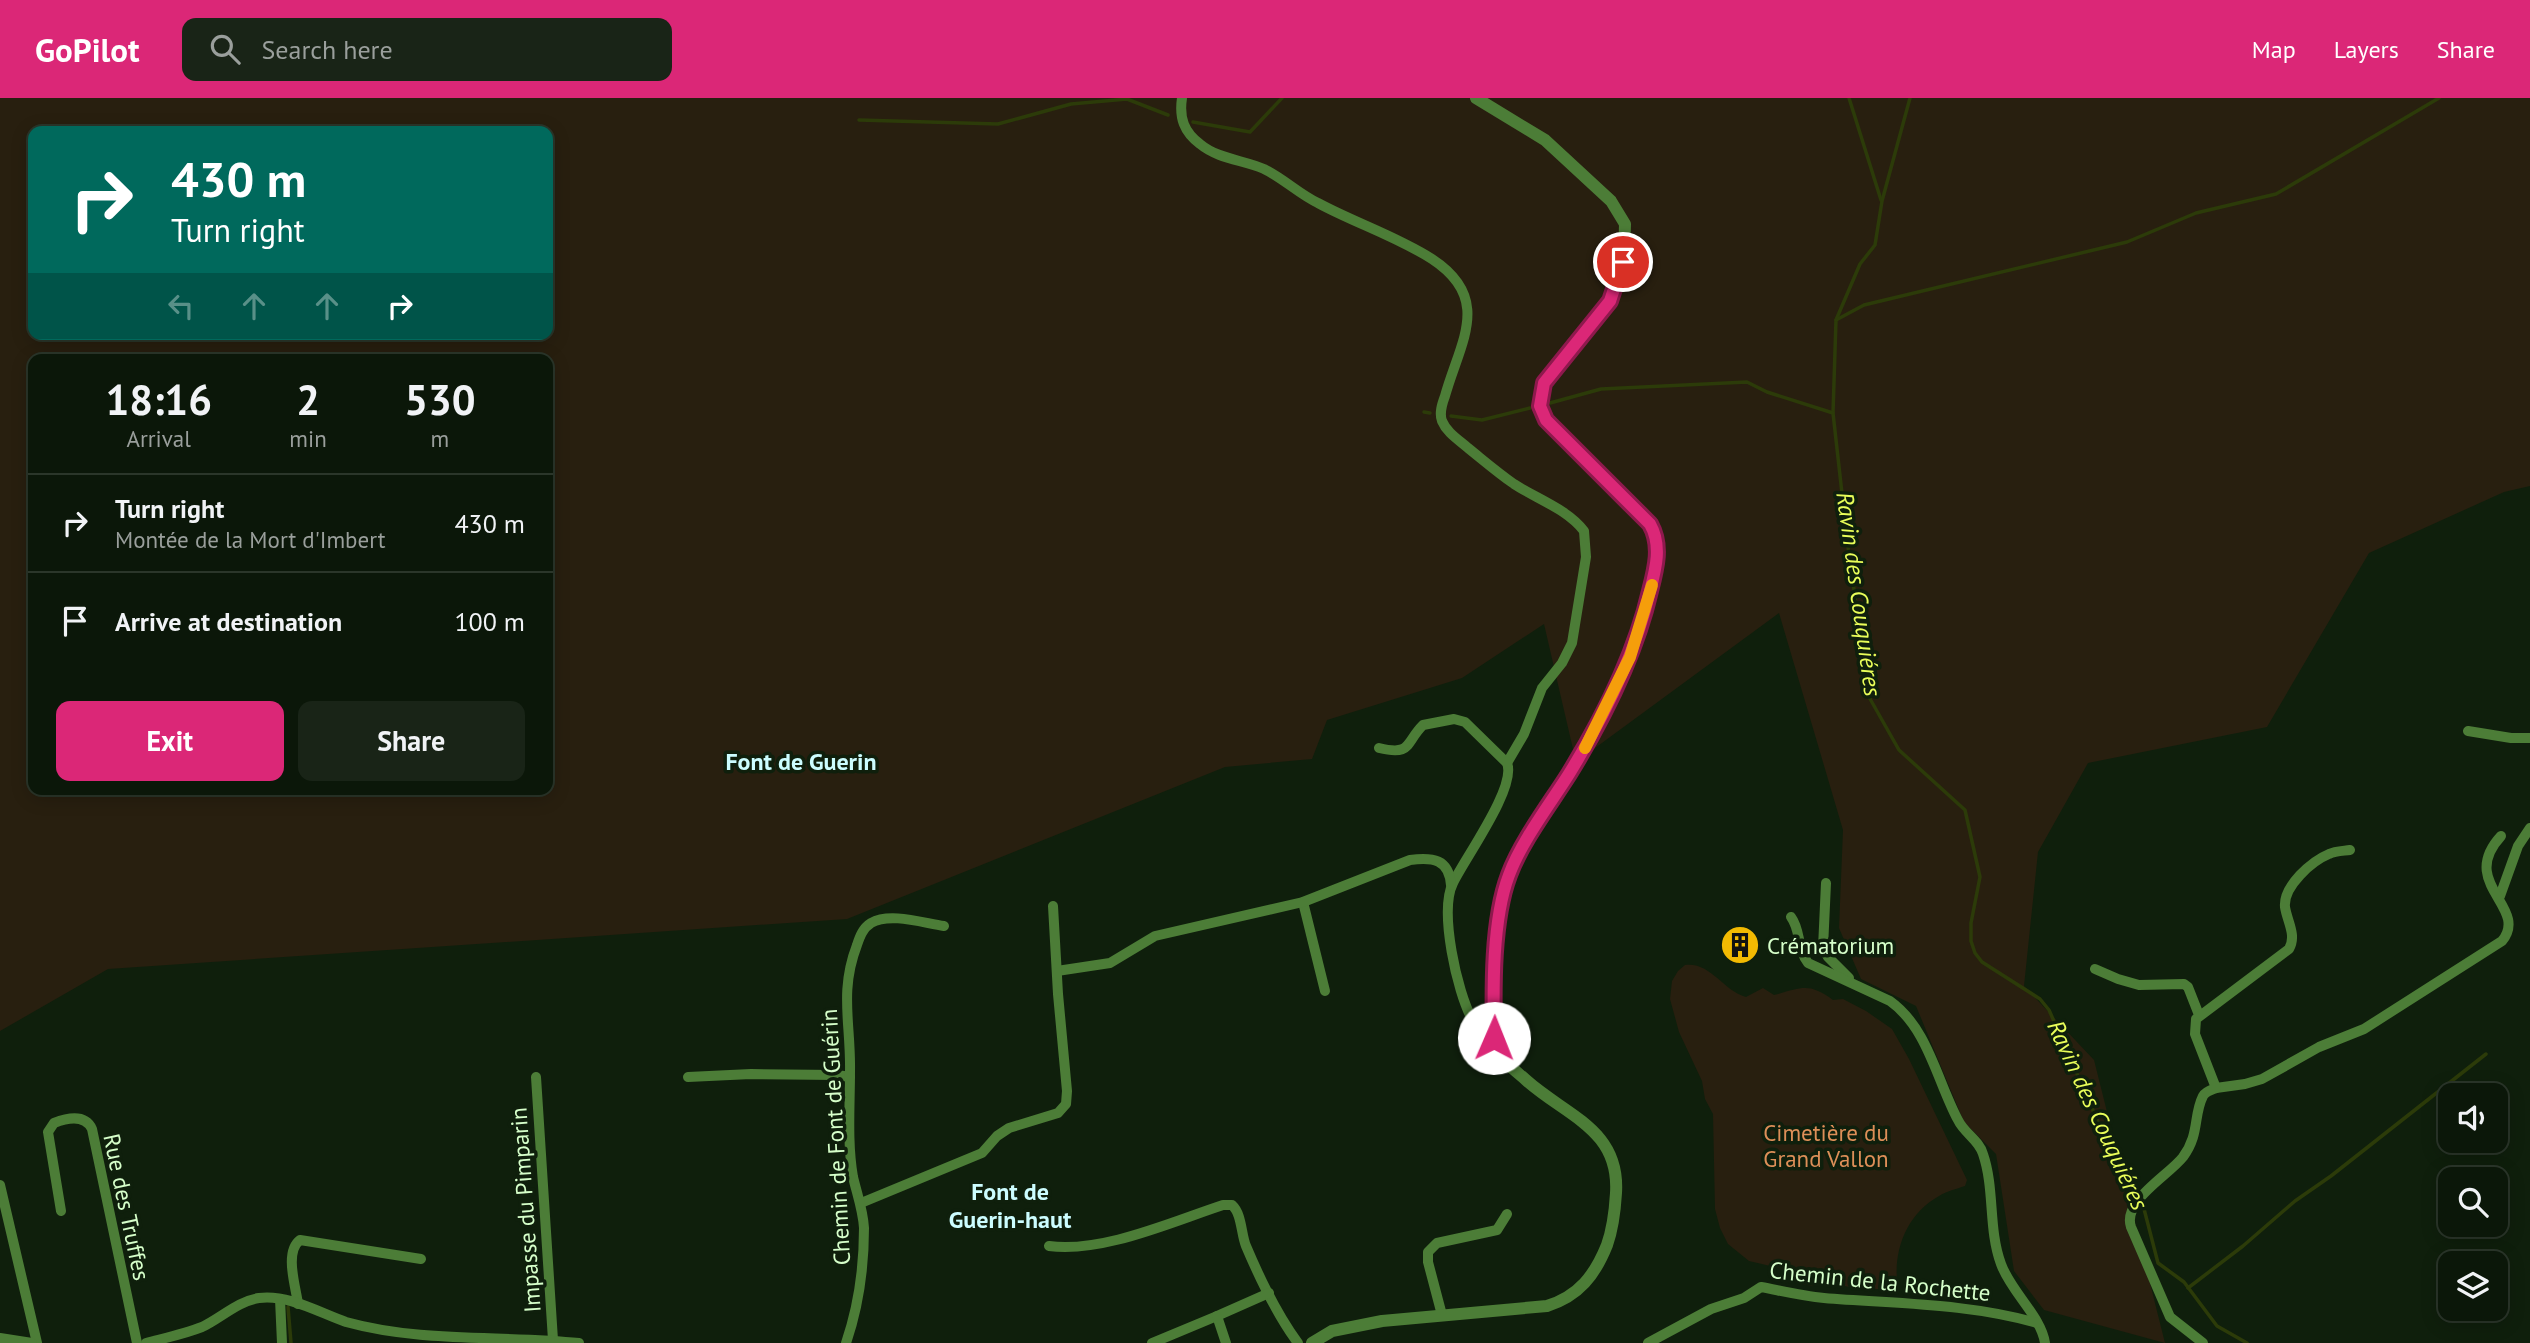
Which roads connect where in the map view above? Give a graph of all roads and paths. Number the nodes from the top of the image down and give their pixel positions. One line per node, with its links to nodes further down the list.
1 (1182, 98): 6 (street)
2 (1475, 98): 22 (street)
3 (2468, 731): 4 (street)
4 (2530, 738)
5 (1378, 748): 6 (street)
6 (1507, 763): 11 (street)
7 (2530, 828): 12 (street)
8 (2501, 836): 12 (street)
9 (2350, 850): 21 (street)
10 (1826, 883): 19 (street)
11 (1451, 885): 13 (street); 22 (street)
12 (2501, 896): 26 (street)
13 (1303, 902): 18 (street); 20 (street)
14 (1053, 906): 18 (street)
15 (1791, 917): 19 (street)
16 (944, 926): 25 (street, Chemin de Font de Guérin)
17 (2095, 968): 21 (street)
18 (1057, 971): 28 (street)
19 (1852, 981): 38 (street)
20 (1325, 991)
21 (2199, 1015): 26 (street)
22 (1497, 1048): 36 (street)
23 (536, 1077): 40 (street, Impasse du Pimparin)
24 (688, 1077): 25 (street)
25 (850, 1077): 28 (street, Chemin de Font de Guérin)
26 (2216, 1088): 53 (street)
27 (0, 1185): 41 (street)
28 (861, 1203): 46 (street, Chemin de Font de Guérin)
29 (61, 1211): 42 (street, Rue des Truffes)
30 (1507, 1214): 36 (street)
31 (1049, 1246): 33 (street)
32 (421, 1259): 35 (street)
33 (1269, 1293): 37 (street); 49 (street)
34 (280, 1299): 35 (street); 43 (street); 44 (street)
35 (298, 1304): 40 (street)
36 (1442, 1315): 50 (street)
37 (1217, 1316): 47 (street); 48 (street)
38 (2037, 1323): 51 (street, Chemin de la Rochette); 52 (street)
39 (0, 1338): 41 (street)
40 (552, 1340): 45 (street)
41 (34, 1343)
42 (136, 1343)
43 (146, 1343)
44 (282, 1343)
45 (579, 1343)
46 (846, 1343)
47 (1152, 1343)
48 (1226, 1343)
49 (1298, 1343)
50 (1312, 1343)
51 (1648, 1343)
52 (2045, 1343)
53 (2203, 1343)

